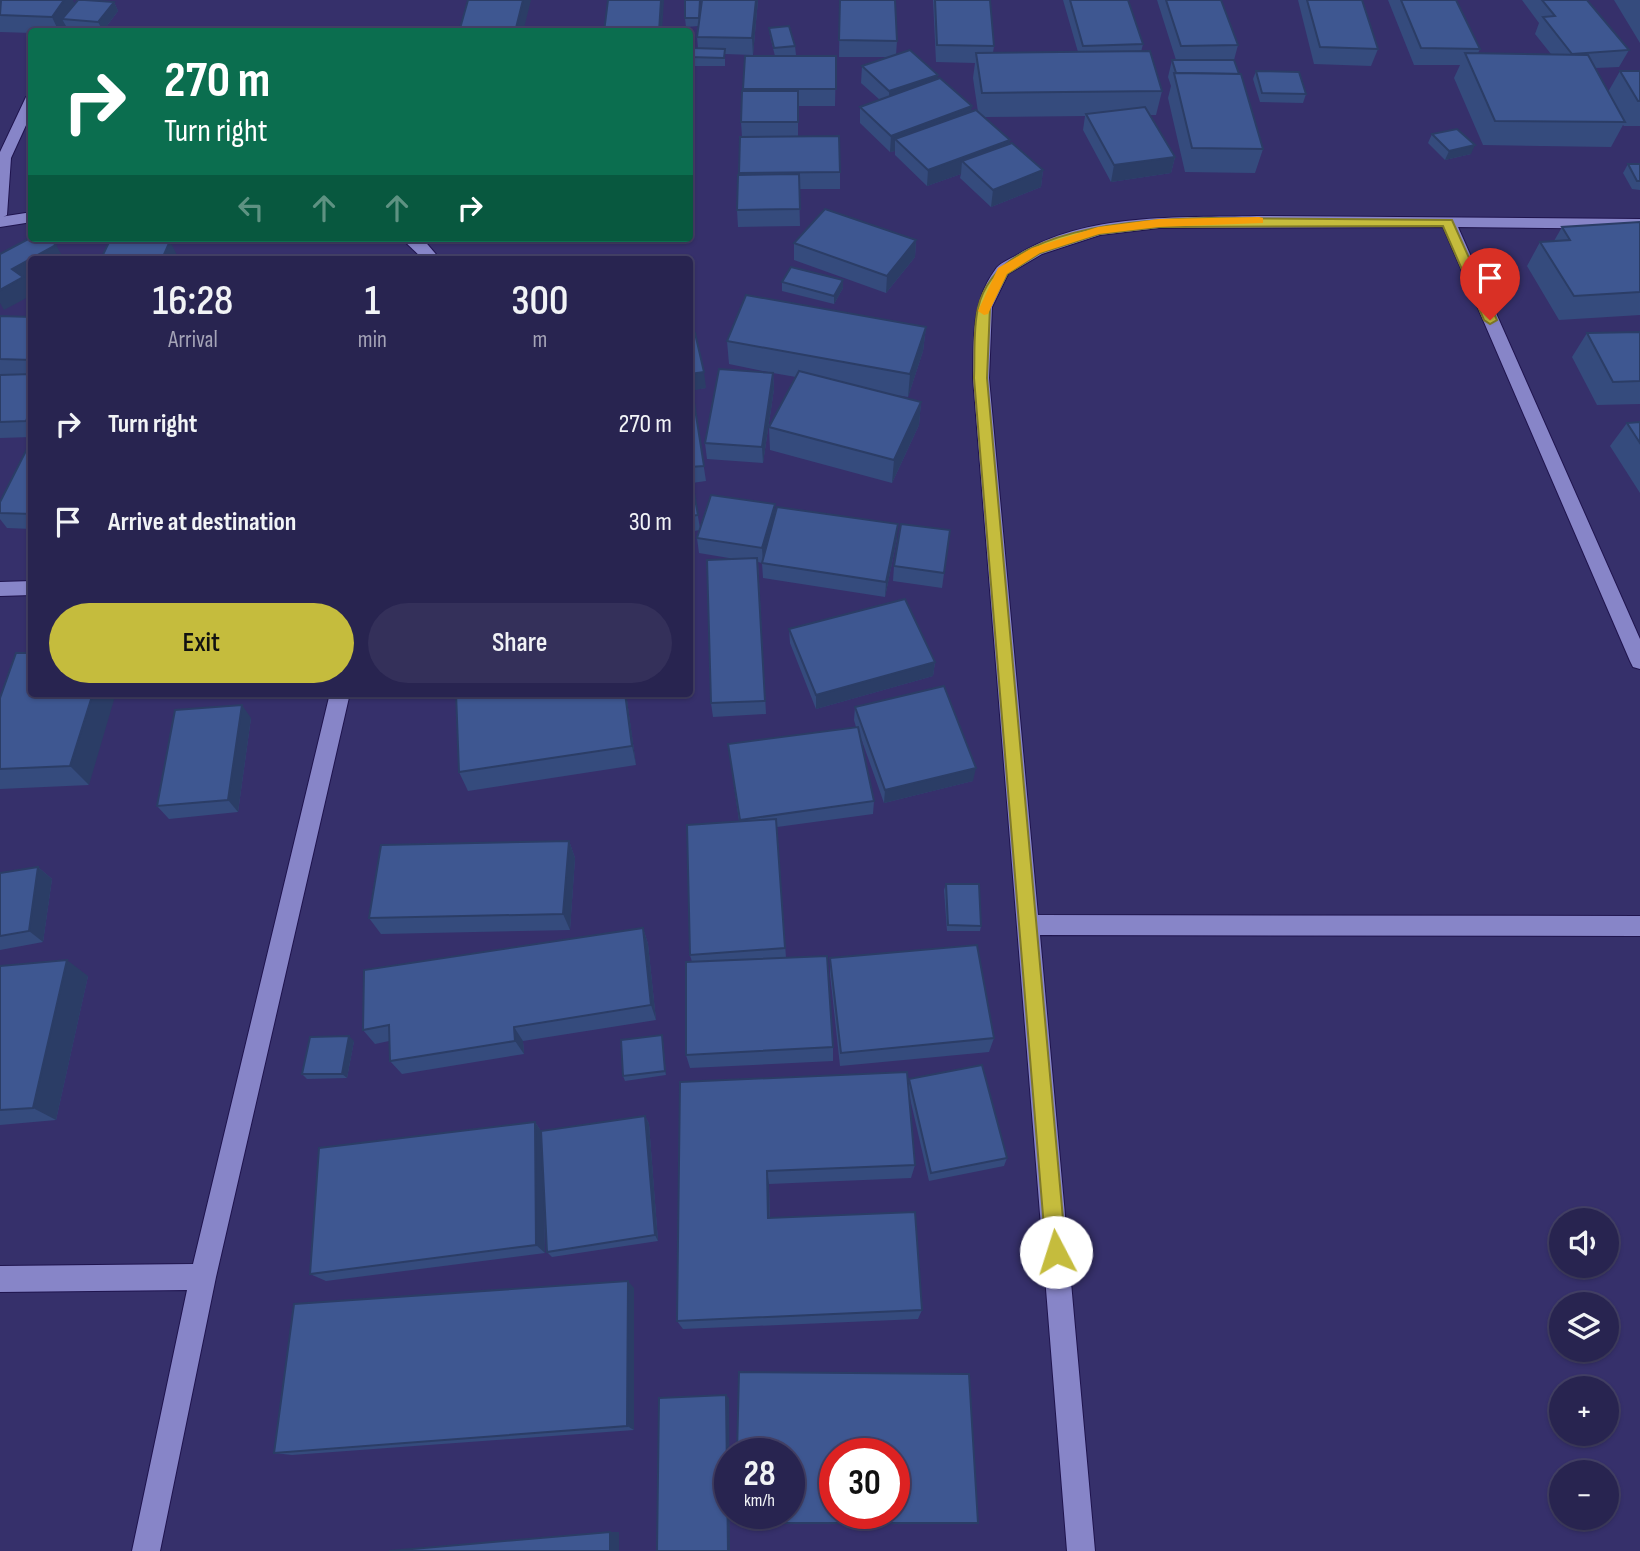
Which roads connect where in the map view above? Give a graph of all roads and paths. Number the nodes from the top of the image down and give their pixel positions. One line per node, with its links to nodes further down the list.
1 (28, 106): 2 (lane)
2 (0, 215)
3 (28, 218): 4 (street)
4 (0, 222)
5 (1448, 222): 6 (street); 11 (street); 13 (street)
6 (1640, 224)
7 (417, 242): 8 (street)
8 (429, 256)
9 (28, 588): 10 (street)
10 (0, 589)
11 (1640, 661)
12 (339, 697): 15 (street)
13 (1028, 925): 14 (street); 18 (street)
14 (1640, 926)
15 (203, 1277): 16 (street); 17 (street)
16 (0, 1279)
17 (146, 1551)
18 (1081, 1551)

